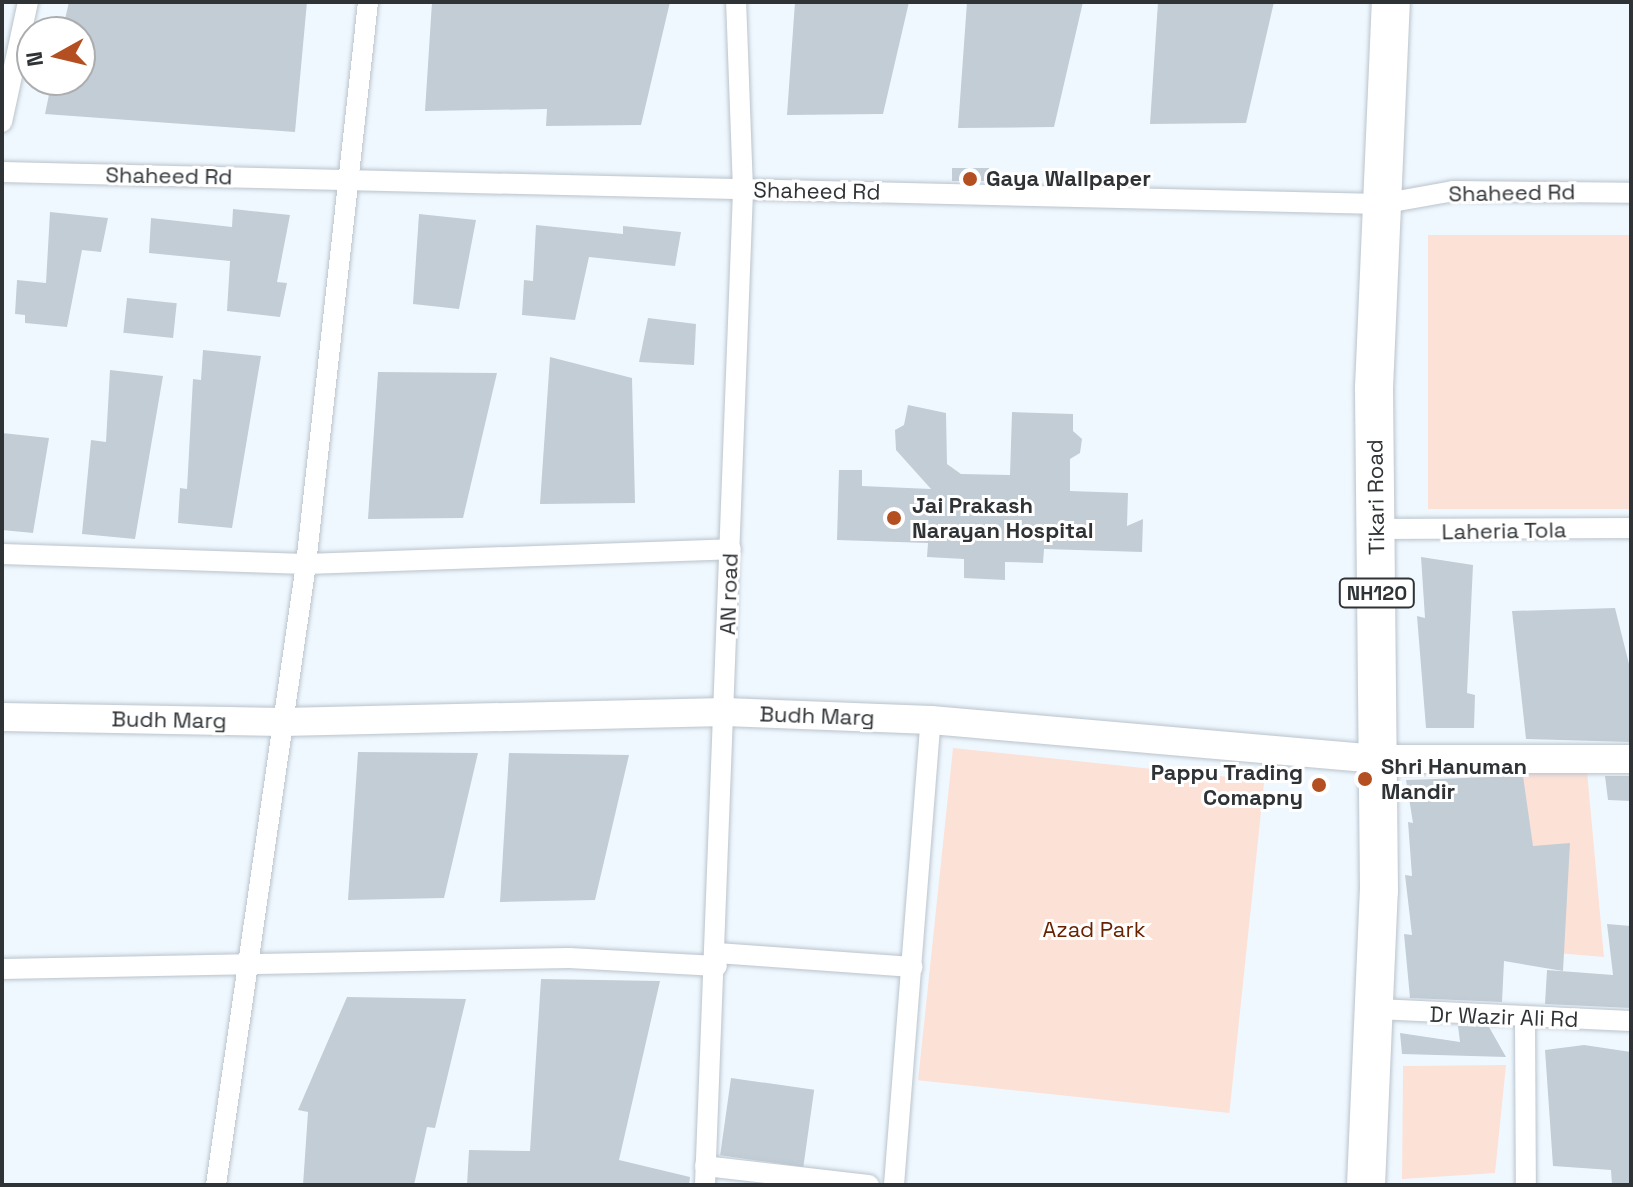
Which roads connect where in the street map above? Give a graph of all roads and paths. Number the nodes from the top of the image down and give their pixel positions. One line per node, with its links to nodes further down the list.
1 (28, 2): 5 (street)
2 (368, 2): 7 (street)
3 (736, 2): 8 (street, AN road)
4 (1391, 2): 10 (highway, Tikari Road / NH120)
5 (2, 122)
6 (2, 172): 7 (street, Shaheed Rd)
7 (350, 180): 8 (street, Shaheed Rd); 15 (street)
8 (743, 190): 10 (street, Shaheed Rd); 13 (street, AN road)
9 (1631, 193): 10 (street, Shaheed Rd)
10 (1381, 204): 12 (highway, Tikari Road / NH120)
11 (1631, 528): 12 (street, Laheria Tola)
12 (1377, 529): 20 (highway, Tikari Road / NH120)
13 (731, 549): 15 (street); 16 (street, AN road)
14 (2, 554): 15 (street)
15 (306, 564): 19 (street)
16 (725, 712): 18 (street, Budh Marg); 19 (street, Budh Marg); 22 (street, AN road)
17 (2, 717): 19 (street, Budh Marg)
18 (931, 720): 20 (street, Budh Marg); 24 (street)
19 (283, 722): 23 (street)
20 (1377, 759): 21 (street, Budh Marg); 26 (highway, Tikari Road / NH120)
21 (1631, 759)
22 (717, 959): 23 (street); 24 (street); 29 (street, AN road)
23 (245, 964): 25 (street); 30 (street)
24 (912, 967): 32 (street)
25 (2, 969)
26 (1377, 1009): 27 (street, Dr Wazir Ali Rd); 33 (highway, Tikari Road / NH120)
27 (1525, 1018): 28 (street, Dr Wazir Ali Rd); 34 (street)
28 (1631, 1021)
29 (705, 1176): 31 (street)
30 (216, 1185)
31 (869, 1185)
32 (894, 1185)
33 (1366, 1185)
34 (1526, 1185)

